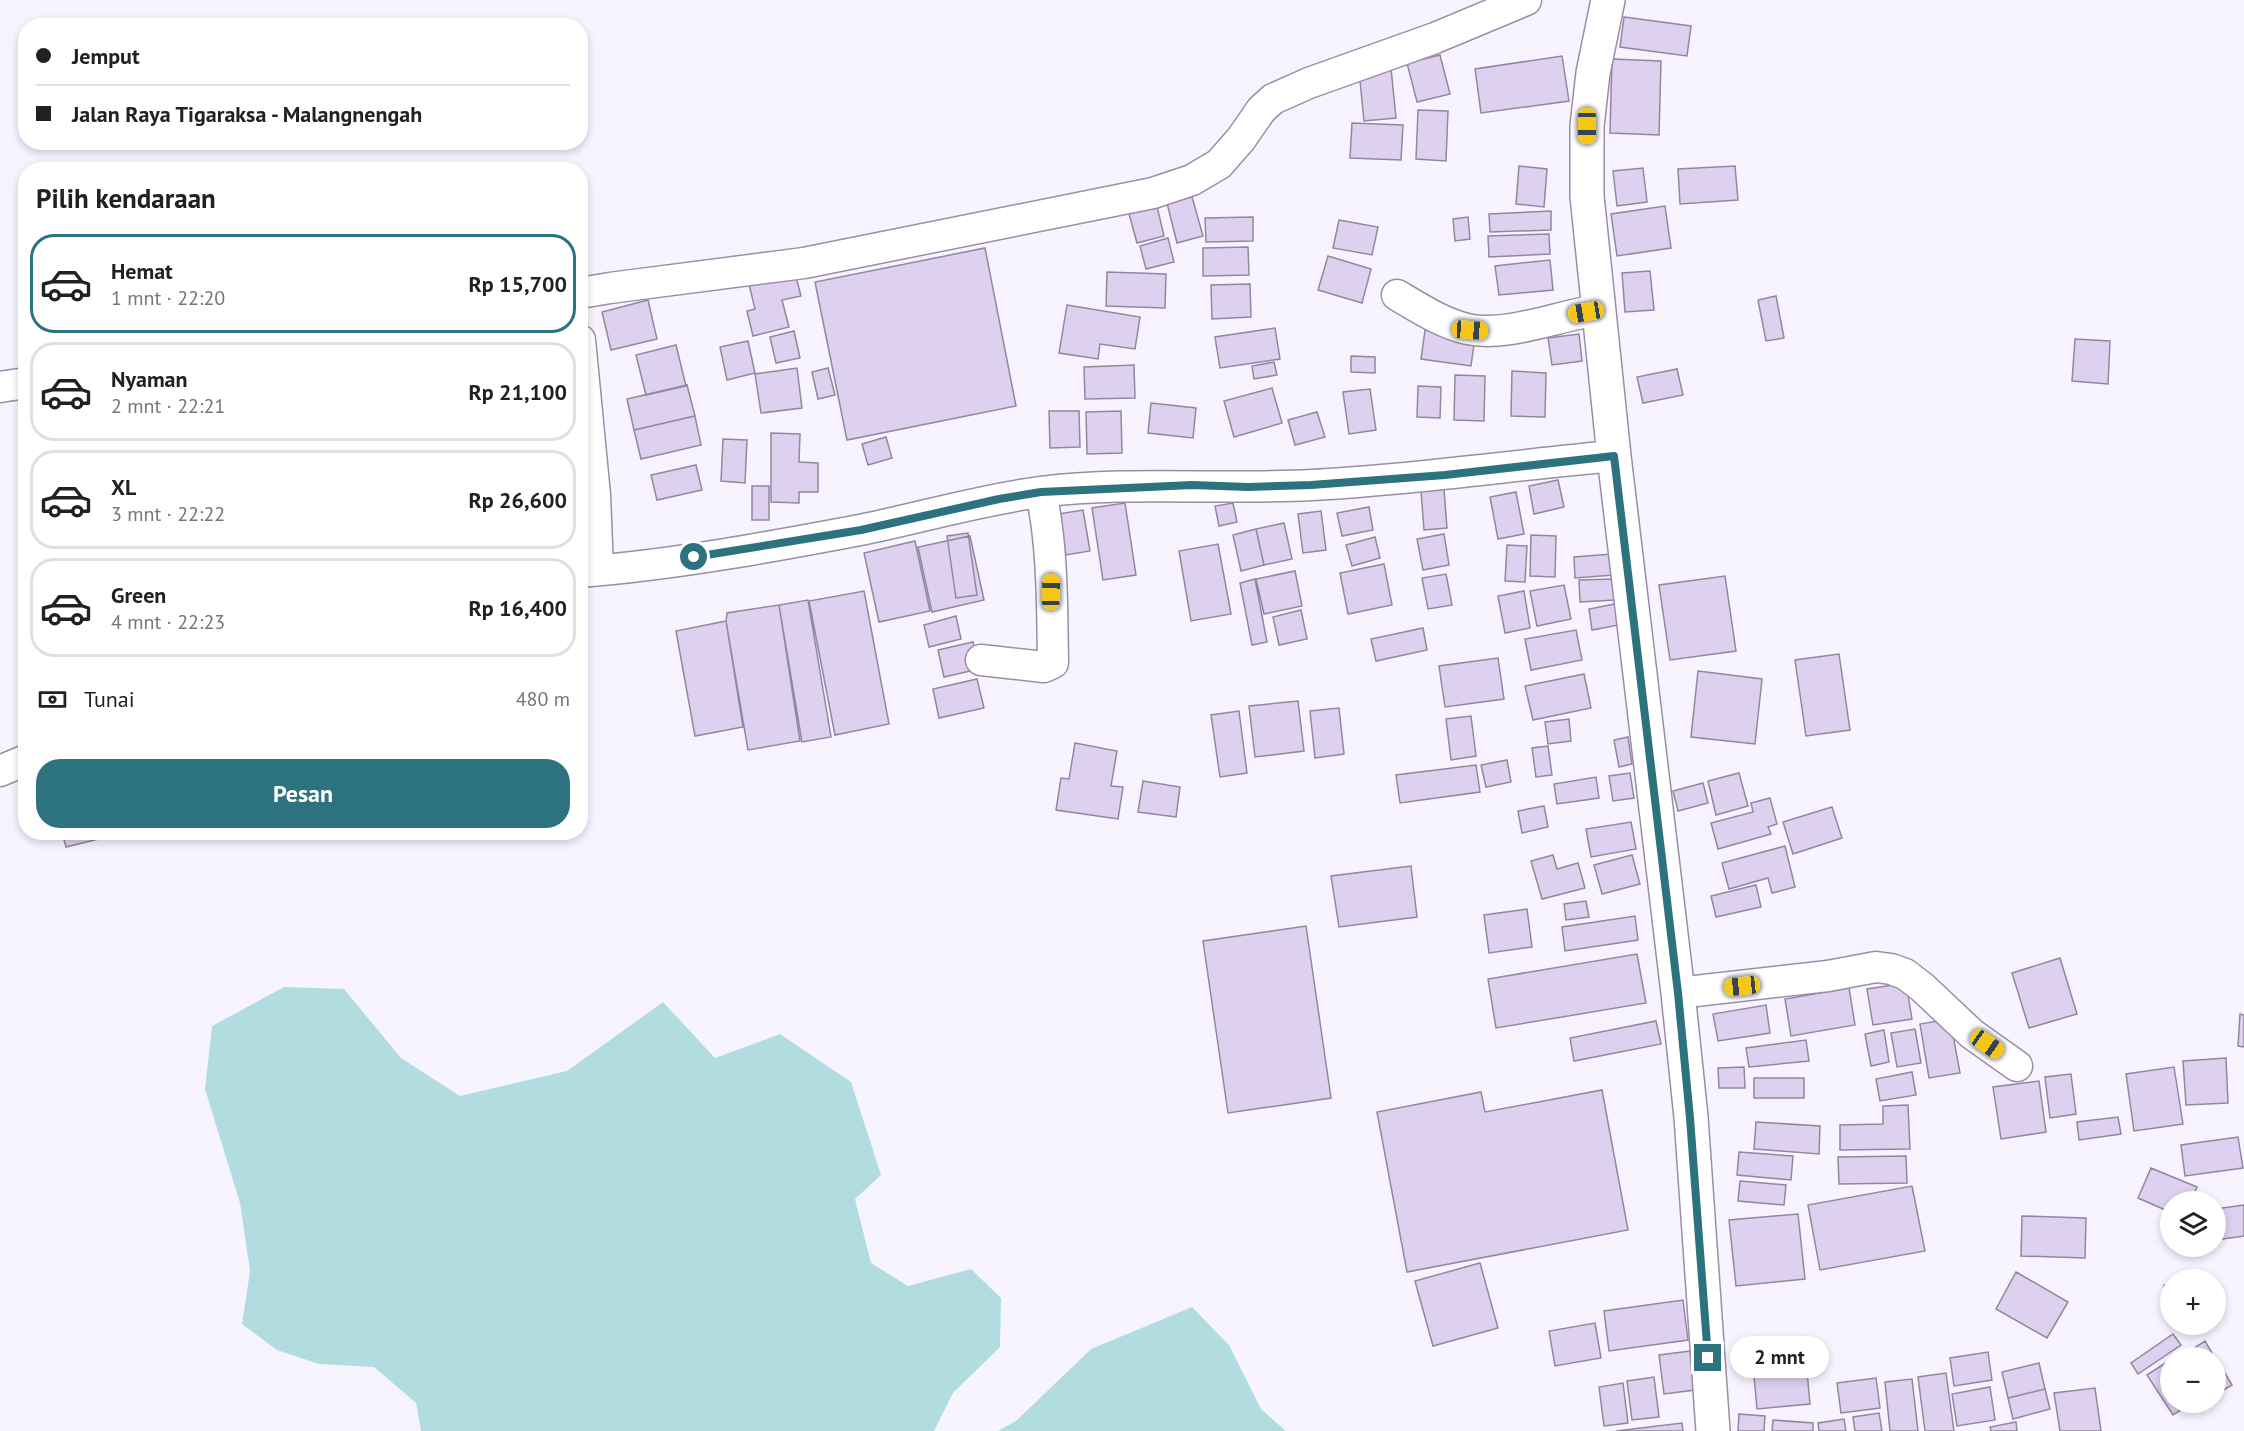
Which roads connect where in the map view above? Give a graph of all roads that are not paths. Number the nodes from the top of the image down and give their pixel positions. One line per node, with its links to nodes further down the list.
1 (1526, 0): 3 (street)
2 (1608, 0): 5 (main road)
3 (588, 292)
4 (1397, 295): 5 (street)
5 (1599, 310): 9 (main road)
6 (18, 384): 7 (street)
7 (0, 387)
8 (588, 423): 11 (street)
9 (1614, 456): 10 (street); 15 (main road)
10 (1041, 492): 11 (street); 12 (street)
11 (589, 571)
12 (981, 660)
13 (18, 763): 14 (street)
14 (0, 771)
15 (1678, 993): 16 (street); 17 (main road)
16 (2017, 1066)
17 (1713, 1431)

